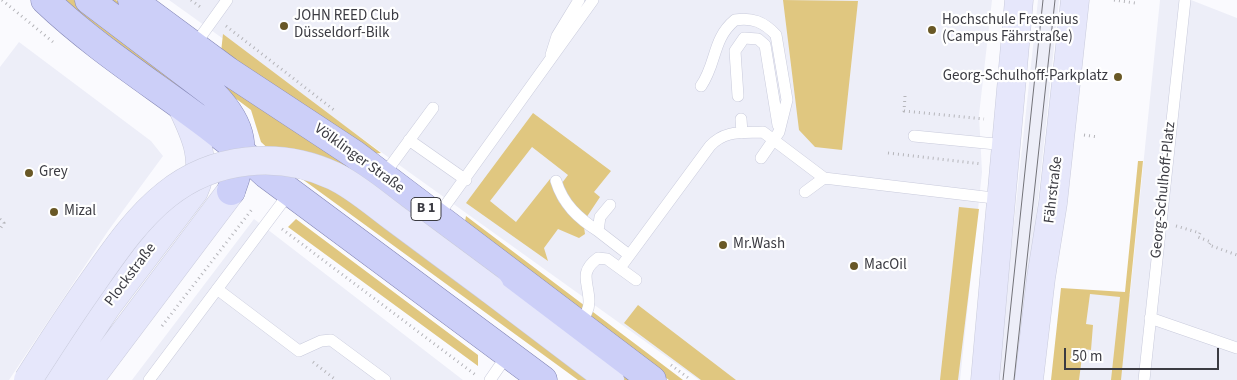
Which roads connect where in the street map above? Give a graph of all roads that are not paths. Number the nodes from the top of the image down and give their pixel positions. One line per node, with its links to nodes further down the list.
1 (45, 0): 14 (main road)
2 (89, 0): 22 (main road)
3 (132, 0): 10 (main road, Völklinger Straße / B 1)
4 (227, 0): 10 (lane)
5 (579, 0): 11 (lane)
6 (593, 0): 11 (lane)
7 (1020, 0): 21 (main road)
8 (1075, 0): 54 (main road, Fährstraße)
9 (1185, 0): 40 (lane, Georg-Schulhoff-Platz)
10 (194, 46): 25 (main road, Völklinger Straße / B 1)
11 (547, 66): 27 (lane)
12 (701, 86): 18 (lane)
13 (738, 96): 18 (lane)
14 (182, 107): 22 (main road); 45 (main road, Plockstraße)
15 (433, 108): 20 (lane)
16 (741, 119): 17 (lane)
17 (742, 133): 18 (lane); 36 (lane)
18 (776, 135): 23 (lane); 26 (lane)
19 (914, 136): 21 (lane)
20 (410, 140): 25 (lane); 27 (lane)
21 (1006, 145): 32 (main road)
22 (240, 150): 24 (main road); 29 (main road)
23 (761, 158)
24 (266, 174): 29 (main road); 30 (main road)
25 (384, 176): 34 (main road, Völklinger Straße / B 1)
26 (824, 178): 31 (lane); 32 (lane)
27 (466, 180): 34 (lane)
28 (556, 181): 35 (lane)
29 (231, 191): 46 (main road, Plockstraße)
30 (290, 192): 39 (lane); 43 (main road)
31 (805, 192)
32 (1002, 199): 53 (main road)
33 (610, 204): 35 (lane)
34 (438, 217): 41 (main road, Völklinger Straße / B 1)
35 (598, 231): 36 (lane)
36 (629, 255): 37 (lane)
37 (620, 268): 38 (lane); 41 (lane)
38 (636, 280)
39 (217, 289): 47 (lane); 48 (lane)
40 (1150, 318): 42 (lane); 55 (lane, Georg-Schulhoff-Platz)
41 (579, 324): 52 (main road, Völklinger Straße / B 1)
42 (1237, 348)
43 (508, 354): 49 (lane); 50 (main road)
44 (28, 380): 51 (main road, bridge)
45 (58, 380)
46 (89, 380)
47 (149, 380)
48 (385, 380)
49 (490, 380)
50 (543, 380)
51 (610, 380)
52 (652, 380)
53 (985, 380)
54 (1029, 380)
55 (1144, 380)

